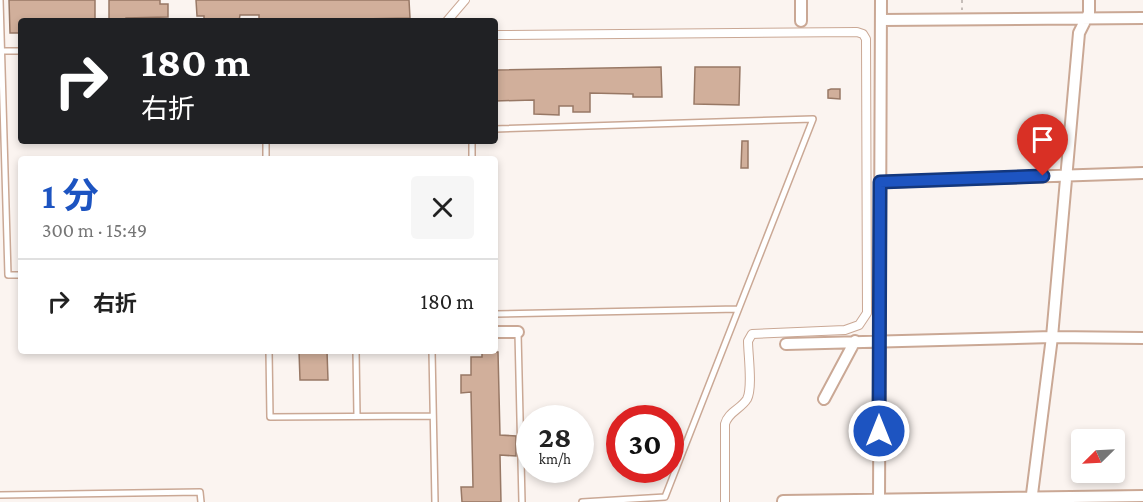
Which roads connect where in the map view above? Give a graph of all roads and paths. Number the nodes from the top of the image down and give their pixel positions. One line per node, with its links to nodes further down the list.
1 (0, 0): 12 (lane)
2 (465, 0): 6 (street)
3 (801, 0): 10 (street)
4 (881, 0): 9 (street)
5 (1089, 0): 8 (street)
6 (450, 18)
7 (1143, 18): 8 (street)
8 (1086, 19): 9 (street); 16 (street)
9 (881, 20): 17 (street)
10 (801, 21)
11 (498, 35): 43 (street)
12 (1, 51): 13 (lane); 18 (lane)
13 (18, 51)
14 (498, 129): 19 (lane)
15 (1143, 173): 16 (street)
16 (1066, 175): 17 (street); 23 (street)
17 (880, 182): 25 (street)
18 (18, 275)
19 (738, 309): 20 (lane); 42 (lane)
20 (498, 314)
21 (498, 332): 22 (street)
22 (518, 332): 41 (lane)
23 (1052, 337): 24 (street); 25 (street); 36 (street)
24 (1143, 338)
25 (879, 340): 26 (street); 38 (street)
26 (855, 341): 27 (street); 31 (street)
27 (786, 344)
28 (269, 354): 32 (lane)
29 (356, 354): 32 (lane)
30 (432, 354): 33 (lane)
31 (824, 399)
32 (357, 416): 33 (lane)
33 (433, 416): 40 (lane)
34 (0, 495): 39 (lane)
35 (1143, 496): 36 (street)
36 (1031, 500): 38 (street)
37 (783, 501): 38 (street)
38 (879, 501)
39 (201, 502)
40 (435, 502)
41 (522, 502)
42 (582, 502)
43 (725, 502)

